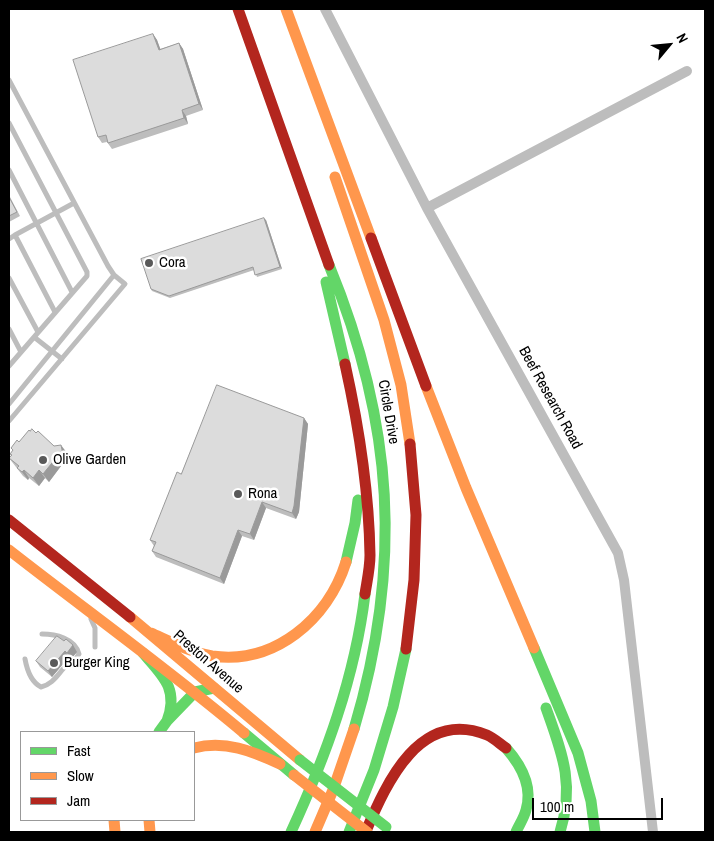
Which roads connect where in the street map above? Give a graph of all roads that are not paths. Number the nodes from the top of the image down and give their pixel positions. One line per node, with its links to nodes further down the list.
1 (238, 9): 17 (main road, Circle Drive)
2 (278, 9): 8 (main road)
3 (286, 9): 32 (main road)
4 (325, 9): 12 (street, Beef Research Road)
5 (687, 72): 12 (street)
6 (9, 81): 11 (lane)
7 (9, 123): 13 (lane)
8 (326, 149)
9 (332, 168): 50 (main road, Circle Drive)
10 (9, 170): 14 (lane)
11 (74, 203): 13 (lane); 18 (lane)
12 (428, 208): 55 (street, Beef Research Road)
13 (57, 212): 14 (lane); 20 (lane)
14 (37, 223): 15 (lane); 20 (lane)
15 (15, 236): 16 (lane); 21 (lane)
16 (9, 239)
17 (322, 247): 30 (main road); 49 (main road, Circle Drive)
18 (114, 275): 24 (lane); 26 (lane)
19 (9, 278): 23 (lane)
20 (72, 292): 21 (lane)
21 (55, 312): 23 (lane)
22 (9, 329): 25 (lane)
23 (36, 335): 24 (lane); 25 (lane)
24 (52, 351): 26 (lane); 28 (lane)
25 (21, 352): 27 (lane)
26 (62, 359): 29 (lane)
27 (9, 366)
28 (9, 403): 29 (lane)
29 (19, 409): 31 (lane)
30 (357, 419): 36 (main road); 48 (main road)
31 (9, 421)
32 (466, 488): 53 (main road); 54 (main road)
33 (9, 520): 36 (main road, Preston Avenue)
34 (9, 550): 35 (main road, Preston Avenue)
35 (88, 612): 38 (lane); 39 (main road, Preston Avenue)
36 (151, 632): 41 (main road, Preston Avenue)
37 (42, 634): 40 (lane)
38 (95, 647)
39 (143, 653): 42 (main road, Preston Avenue); 43 (main road)
40 (25, 659)
41 (214, 688): 42 (main road); 47 (main road, Preston Avenue, bridge)
42 (195, 692): 43 (main road); 46 (main road, Preston Avenue)
43 (167, 721): 44 (main road)
44 (160, 731)
45 (195, 748): 46 (main road)
46 (280, 764): 51 (main road, Preston Avenue, bridge)
47 (389, 829)
48 (291, 832)
49 (315, 832)
50 (349, 832)
51 (366, 832): 52 (main road)
52 (516, 832)
53 (560, 832)
54 (595, 832)
55 (653, 832)

